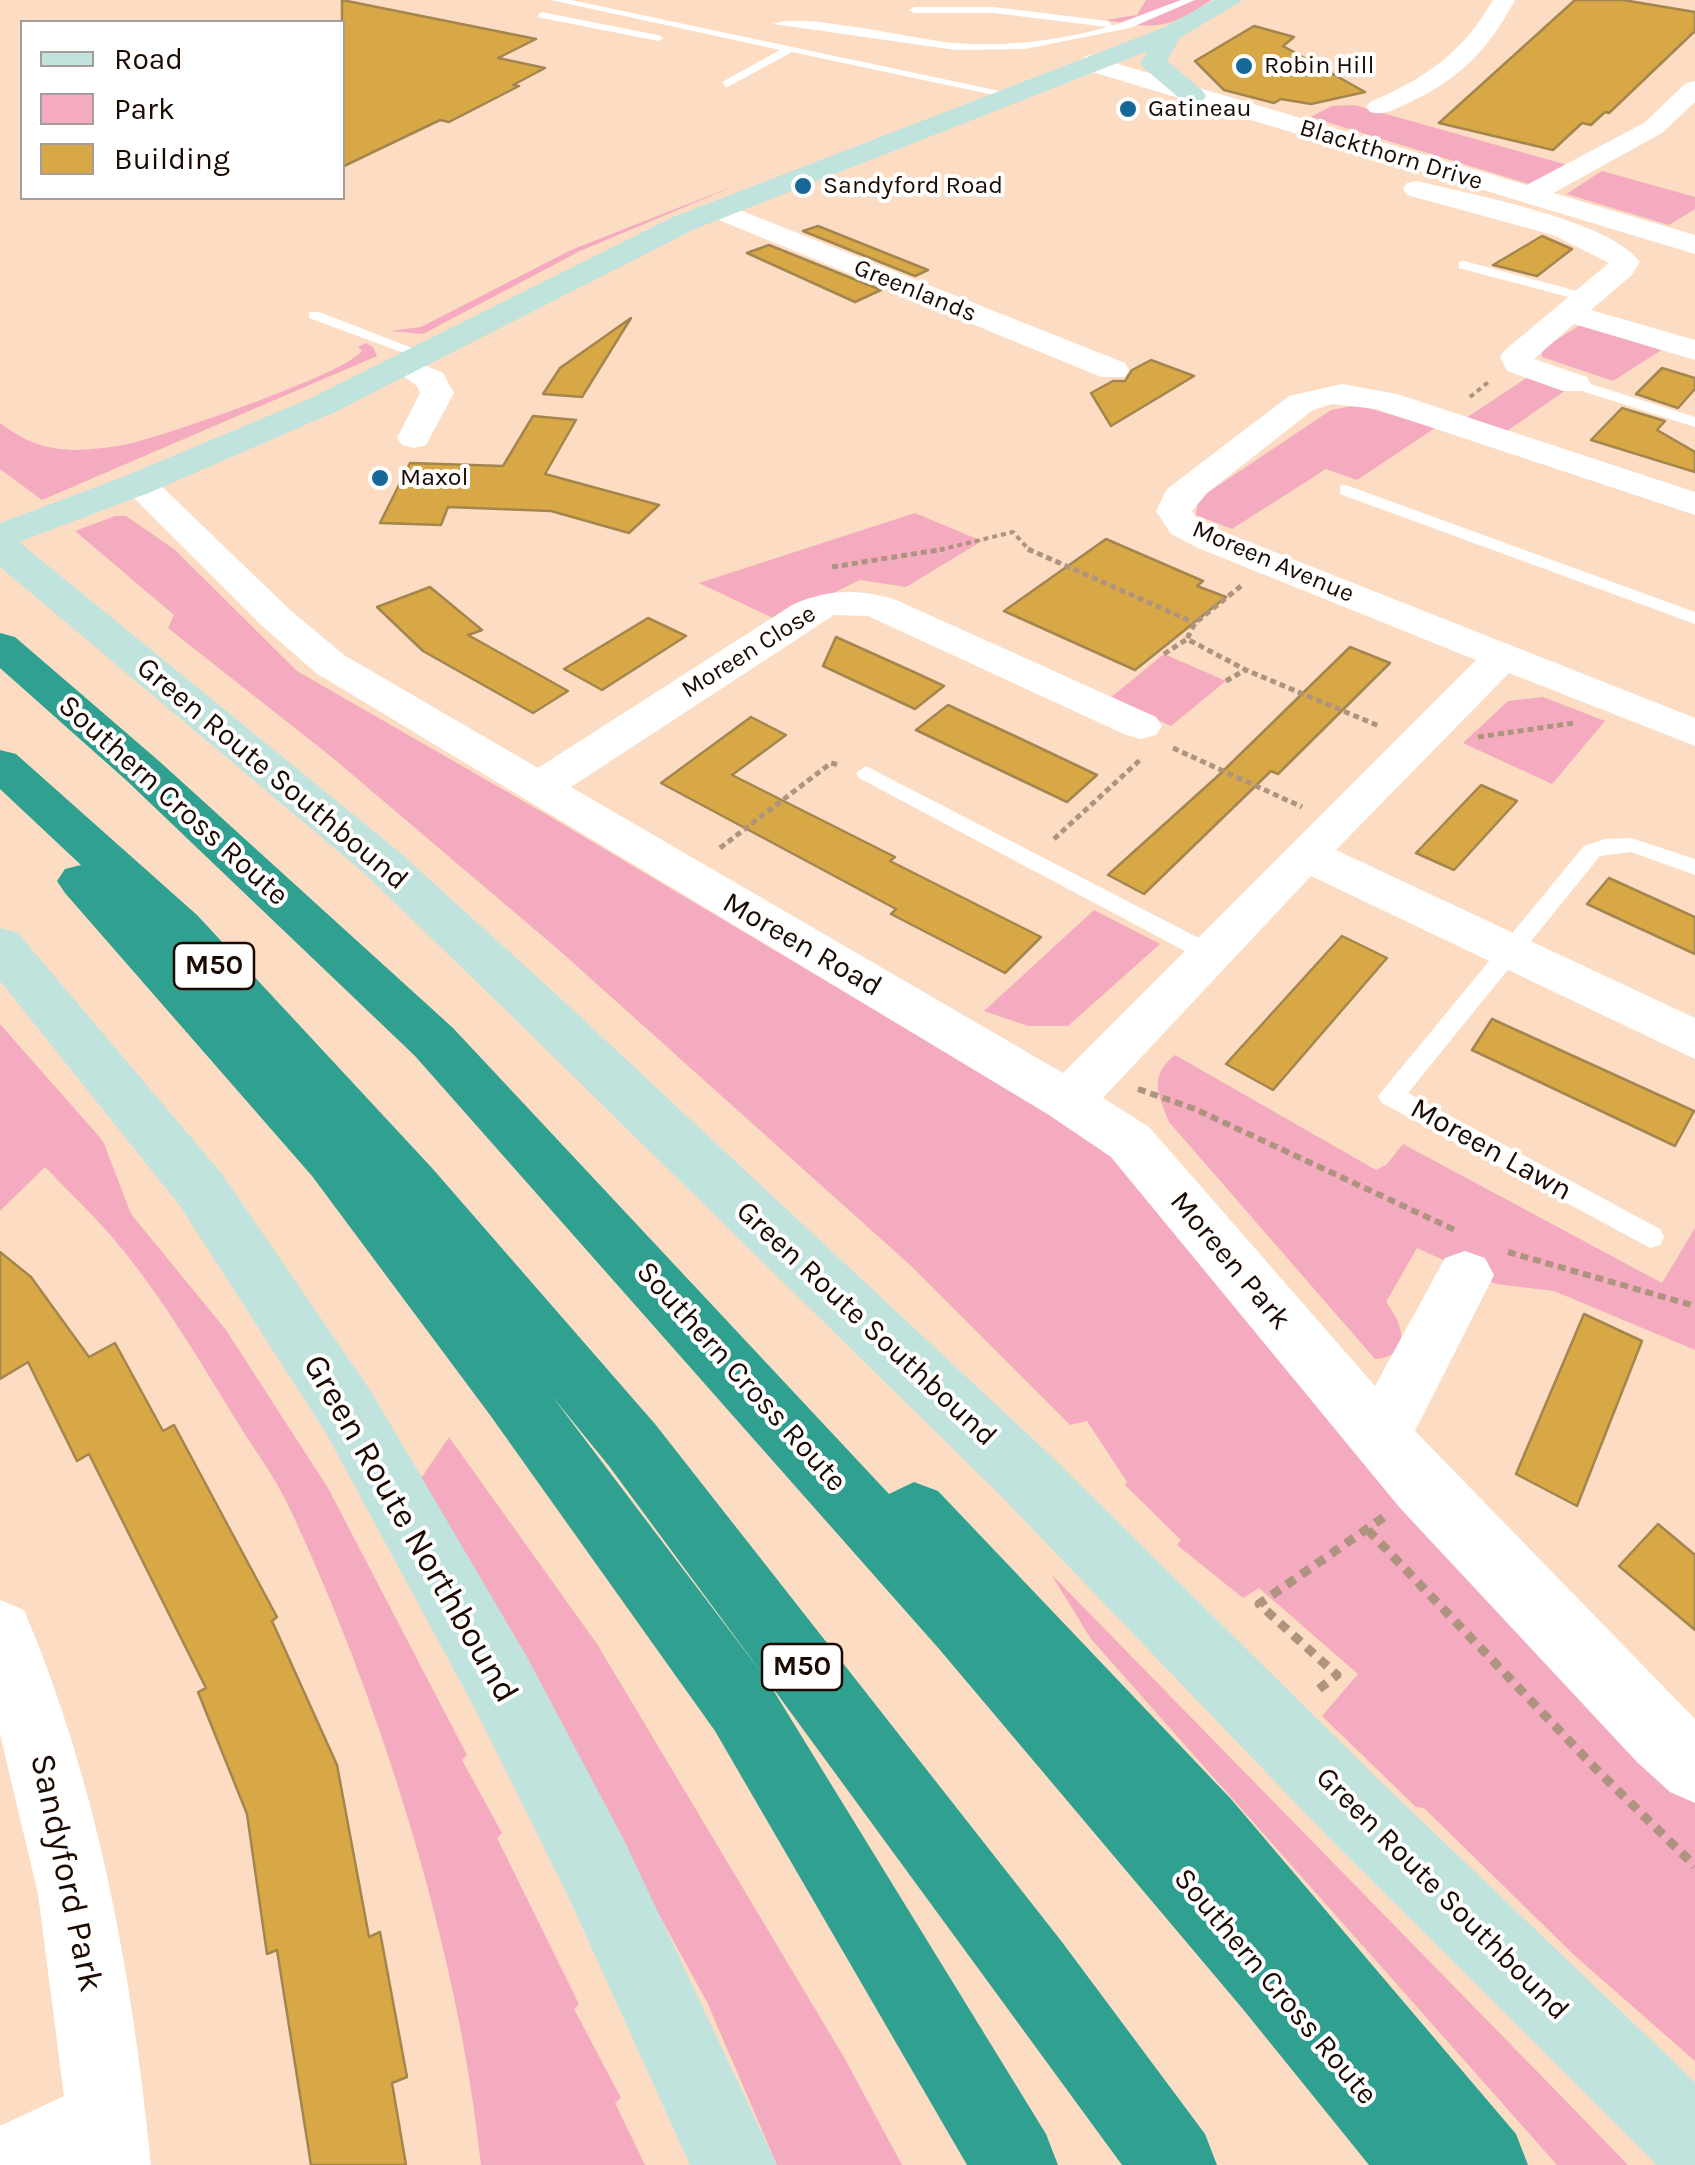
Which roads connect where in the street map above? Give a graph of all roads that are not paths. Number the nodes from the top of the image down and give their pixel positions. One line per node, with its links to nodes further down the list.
1 (556, 0): 8 (lane)
2 (1190, 0): 10 (lane)
3 (1231, 0): 9 (main road)
4 (1504, 0): 17 (street)
5 (914, 10): 10 (lane)
6 (540, 15): 8 (lane)
7 (778, 24): 10 (lane)
8 (706, 30): 11 (lane)
9 (1171, 33): 10 (main road); 16 (main road)
10 (1123, 38): 12 (main road); 15 (main road)
11 (792, 48): 13 (lane); 15 (lane)
12 (1088, 63): 15 (main road); 16 (street, Blackthorn Drive)
13 (726, 84)
14 (1695, 88): 19 (street)
15 (1008, 94): 20 (main road)
16 (1193, 96): 19 (street, Blackthorn Drive)
17 (1379, 107)
18 (1417, 188): 23 (street)
19 (1528, 196): 21 (street, Blackthorn Drive)
20 (717, 209): 26 (main road); 27 (street, Greenlands)
21 (1695, 245)
22 (1464, 264): 23 (lane)
23 (1578, 305): 25 (street); 28 (street)
24 (314, 315): 26 (lane)
25 (1695, 350)
26 (415, 361): 30 (street); 31 (main road)
27 (1115, 369)
28 (1574, 384): 29 (lane)
29 (1695, 422)
30 (414, 438)
31 (138, 484): 34 (main road); 43 (street, Moreen Road)
32 (1346, 490): 36 (lane)
33 (1695, 504): 38 (street, Moreen Avenue)
34 (0, 536)
35 (0, 547): 59 (main road, Green Route Southbound)
36 (1695, 618)
37 (0, 646): 51 (highway, Southern Cross Route)
38 (1502, 656): 39 (street, Moreen Avenue); 45 (street)
39 (1695, 733)
40 (1149, 740): 43 (street, Moreen Close)
41 (0, 764): 63 (highway, M50)
42 (866, 773): 49 (lane)
43 (537, 789): 52 (street, Moreen Road)
44 (0, 790): 62 (highway)
45 (1320, 838): 48 (street); 49 (street)
46 (1695, 868): 48 (lane, Moreen Lawn)
47 (0, 946): 61 (main road, Green Route Northbound)
48 (1509, 951): 50 (street); 53 (lane, Moreen Lawn)
49 (1208, 953): 52 (street)
50 (1695, 1040)
51 (434, 1042): 64 (highway, Southern Cross Route); 65 (highway)
52 (1068, 1101): 55 (street, Moreen Park)
53 (1650, 1236)
54 (1473, 1251): 55 (street)
55 (1380, 1436): 57 (street, Moreen Park)
56 (0, 1633): 58 (street, Sandyford Park)
57 (1695, 1767)
58 (108, 2142): 60 (street, Sandyford Park)
59 (1695, 2142)
60 (7, 2165)
61 (734, 2165)
62 (1016, 2165)
63 (1174, 2165)
64 (1424, 2165)
65 (1484, 2165)

